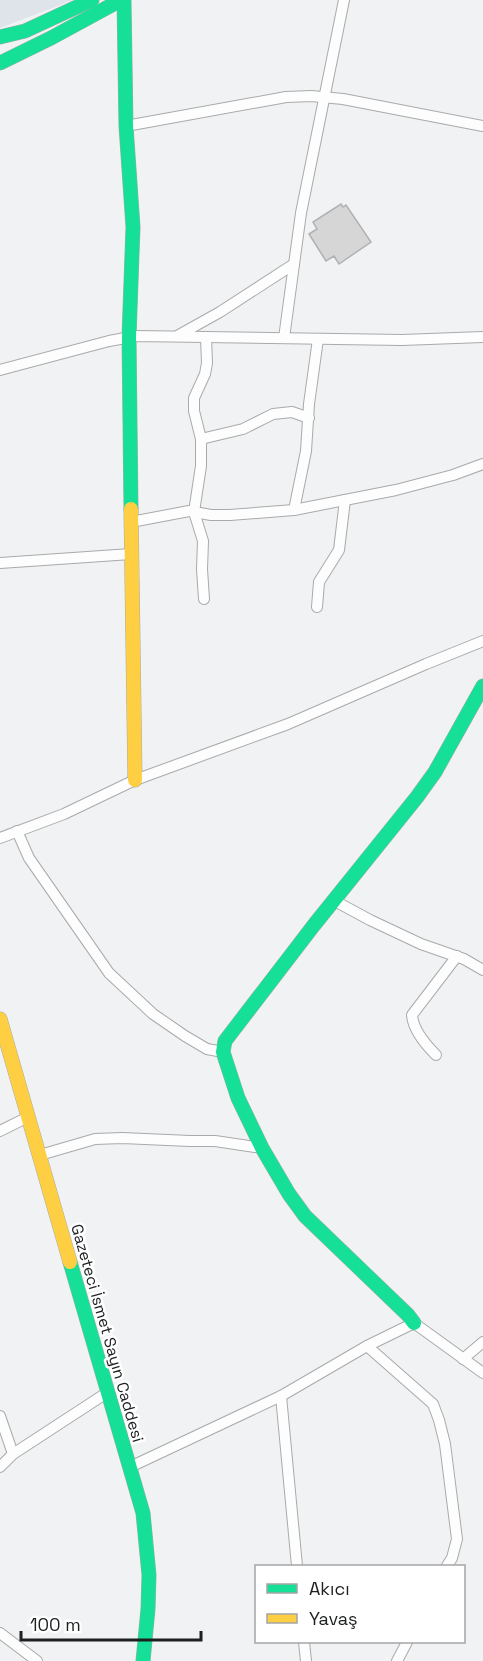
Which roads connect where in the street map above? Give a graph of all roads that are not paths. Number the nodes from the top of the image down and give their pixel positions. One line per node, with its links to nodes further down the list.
1 (92, 0): 4 (street)
2 (122, 0): 5 (street); 7 (street)
3 (344, 0): 6 (street)
4 (0, 37)
5 (0, 63)
6 (324, 97): 7 (street); 8 (street); 9 (street)
7 (126, 126): 12 (street)
8 (483, 126)
9 (294, 264): 11 (street); 14 (street)
10 (482, 335): 15 (street)
11 (176, 336): 12 (street); 13 (street)
12 (129, 337): 16 (street); 23 (street)
13 (206, 337): 14 (street); 18 (street)
14 (284, 338): 15 (street)
15 (318, 339): 17 (street)
16 (0, 370)
17 (309, 418): 18 (street); 21 (street)
18 (201, 439): 22 (street)
19 (483, 464): 20 (street)
20 (345, 500): 21 (street); 27 (street)
21 (294, 510): 22 (street)
22 (194, 512): 23 (street); 26 (street)
23 (131, 522): 24 (street)
24 (131, 554): 25 (street); 30 (street)
25 (0, 563)
26 (204, 599)
27 (317, 607)
28 (483, 641): 30 (street)
29 (483, 686): 33 (street)
30 (135, 780): 31 (street)
31 (17, 831): 32 (street); 37 (street)
32 (0, 838)
33 (333, 900): 34 (street); 37 (street)
34 (457, 956): 35 (street); 38 (street)
35 (483, 970)
36 (0, 1019): 39 (street, Gazeteci İsmet Sayın Caddesi)
37 (224, 1052): 41 (street)
38 (436, 1055)
39 (28, 1117): 40 (street); 42 (street, Gazeteci İsmet Sayın Caddesi)
40 (0, 1131)
41 (262, 1148): 42 (street); 43 (street)
42 (40, 1155): 48 (street, Gazeteci İsmet Sayın Caddesi)
43 (414, 1323): 45 (street); 46 (street)
44 (483, 1342): 46 (street)
45 (367, 1346): 49 (street); 55 (street)
46 (464, 1359): 47 (street)
47 (483, 1373)
48 (108, 1392): 51 (street); 53 (street, Gazeteci İsmet Sayın Caddesi)
49 (281, 1396): 53 (street); 54 (street)
50 (0, 1416): 51 (street)
51 (13, 1454): 52 (street)
52 (0, 1467)
53 (130, 1467): 60 (street, Gazeteci İsmet Sayın Caddesi)
54 (297, 1565)
55 (448, 1565)
56 (0, 1633): 59 (street)
57 (304, 1643): 61 (street)
58 (406, 1643): 62 (street)
59 (35, 1660)
60 (143, 1661)
61 (306, 1661)
62 (397, 1661)

